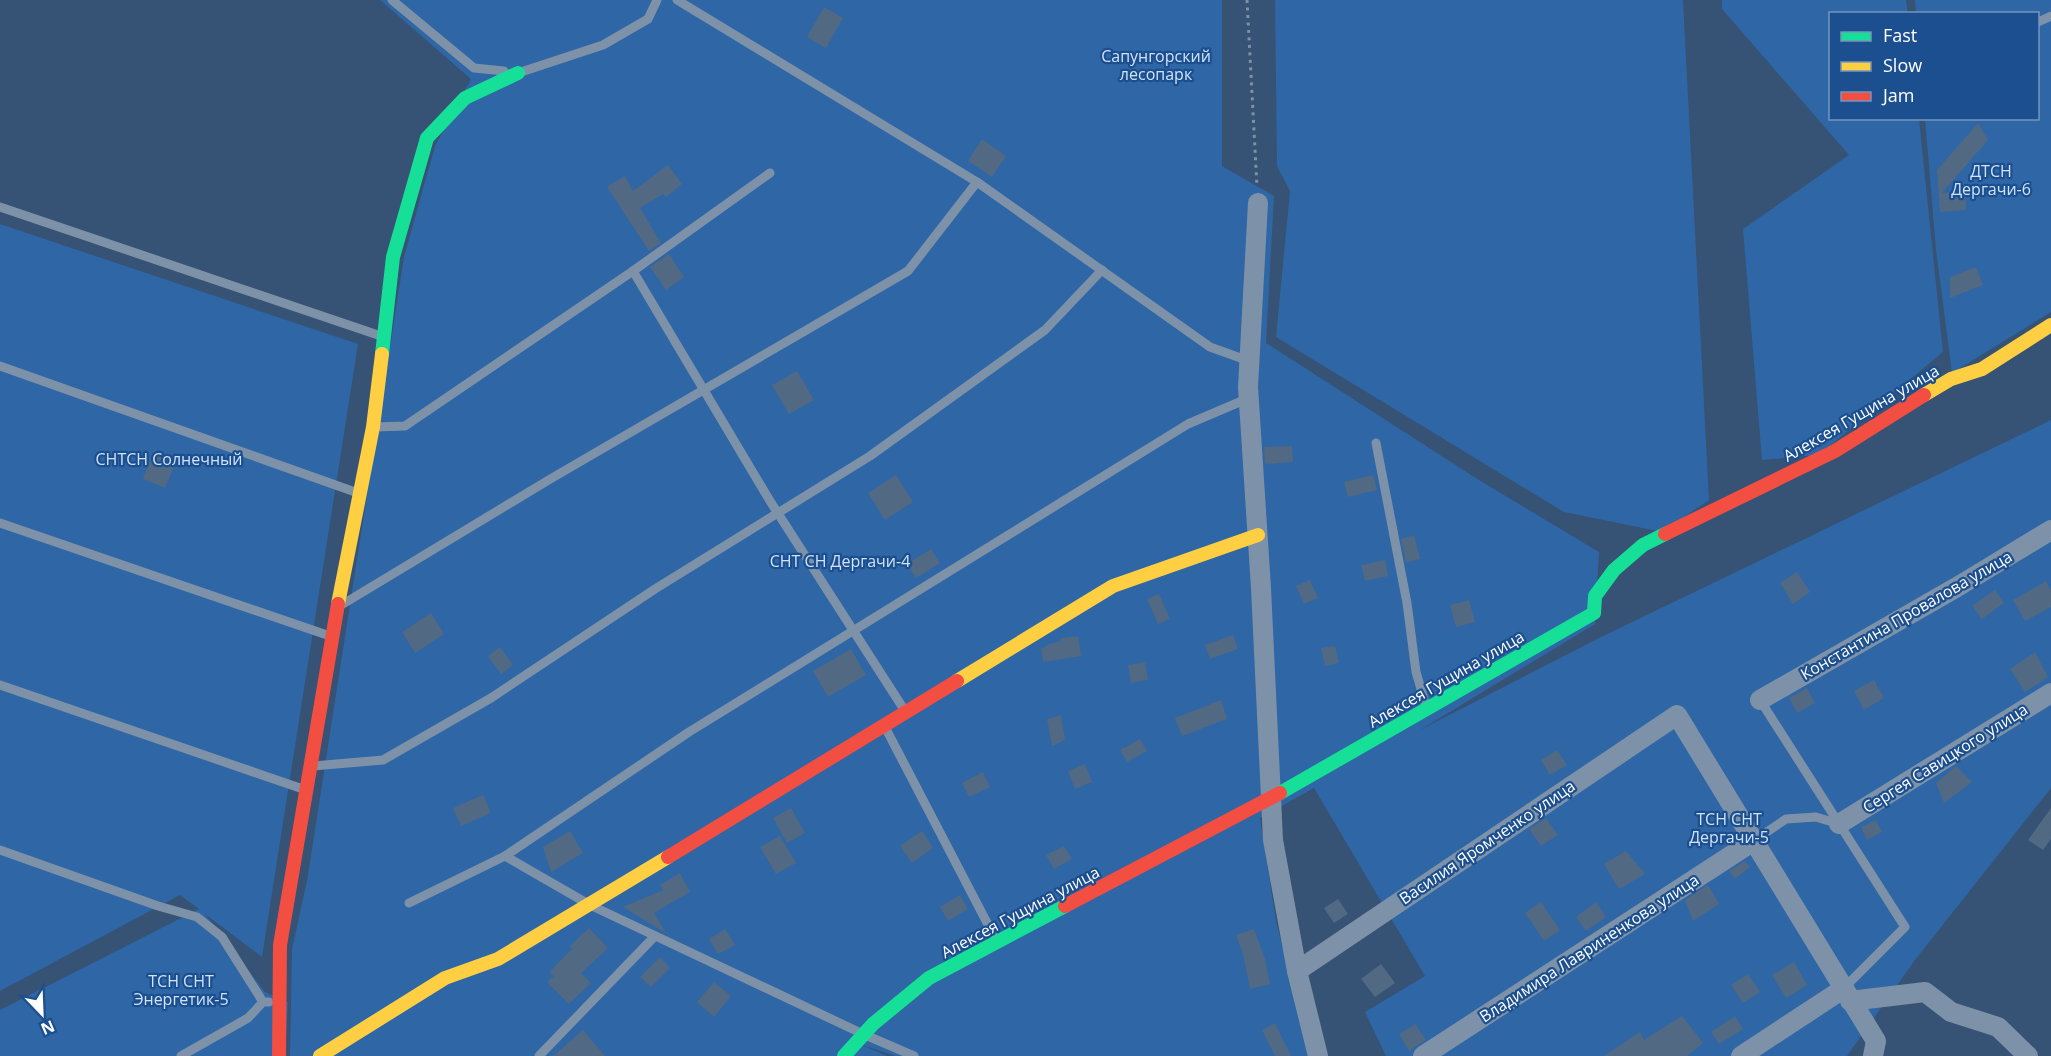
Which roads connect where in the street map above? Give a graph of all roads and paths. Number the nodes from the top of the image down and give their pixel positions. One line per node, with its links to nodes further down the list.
1 (392, 0): 5 (lane)
2 (657, 0): 5 (lane)
3 (677, 0): 7 (lane)
4 (1247, 0): 8 (path)
5 (519, 73): 13 (street)
6 (770, 173): 11 (lane)
7 (977, 182): 10 (lane); 16 (lane)
8 (1258, 203): 14 (street)
9 (0, 207): 13 (lane)
10 (1102, 270): 14 (lane); 21 (lane)
11 (633, 271): 16 (lane); 18 (lane)
12 (2051, 325): 31 (street, Алексея Гущина улица)
13 (384, 337): 18 (street)
14 (1249, 361): 17 (street)
15 (0, 366): 20 (lane)
16 (703, 389): 21 (lane); 25 (lane)
17 (1249, 399): 24 (street); 26 (lane)
18 (373, 427): 20 (street)
19 (1376, 443): 31 (lane)
20 (360, 494): 25 (street)
21 (777, 512): 26 (lane); 34 (lane)
22 (0, 523): 27 (lane)
23 (2051, 530): 30 (street, Константина Провалова улица)
24 (1258, 535): 32 (street); 36 (street)
25 (337, 608): 27 (street)
26 (852, 631): 32 (lane); 40 (lane)
27 (333, 637): 34 (street)
28 (0, 685): 35 (lane)
29 (2051, 693): 37 (street, Сергея Савицкого улица)
30 (1760, 700): 37 (lane)
31 (1427, 709): 36 (street, Алексея Гущина улица)
32 (907, 713): 33 (street)
33 (885, 727): 42 (street); 44 (lane)
34 (312, 766): 35 (street)
35 (308, 791): 48 (street)
36 (1271, 798): 44 (street, Алексея Гущина улица); 45 (street)
37 (1839, 824): 38 (lane); 46 (lane)
38 (1755, 840): 45 (street, Василия Яромченко улица); 46 (street); 57 (street, Владимира Лавриненкова улица)
39 (0, 850): 47 (lane)
40 (505, 855): 41 (lane); 42 (lane)
41 (409, 903)
42 (590, 905): 43 (lane); 52 (street)
43 (655, 936): 49 (lane); 53 (lane)
44 (998, 942): 49 (street, Алексея Гущина улица)
45 (1297, 971): 56 (street)
46 (1846, 995): 58 (street); 59 (street); 60 (street)
47 (263, 1002): 48 (lane); 50 (lane)
48 (281, 1003): 51 (street)
49 (863, 1034): 54 (street, Алексея Гущина улица); 55 (lane)
50 (181, 1056)
51 (279, 1056)
52 (320, 1056)
53 (539, 1056)
54 (844, 1056)
55 (914, 1056)
56 (1318, 1056)
57 (1423, 1056)
58 (1741, 1056)
59 (1873, 1056)
60 (2028, 1056)

